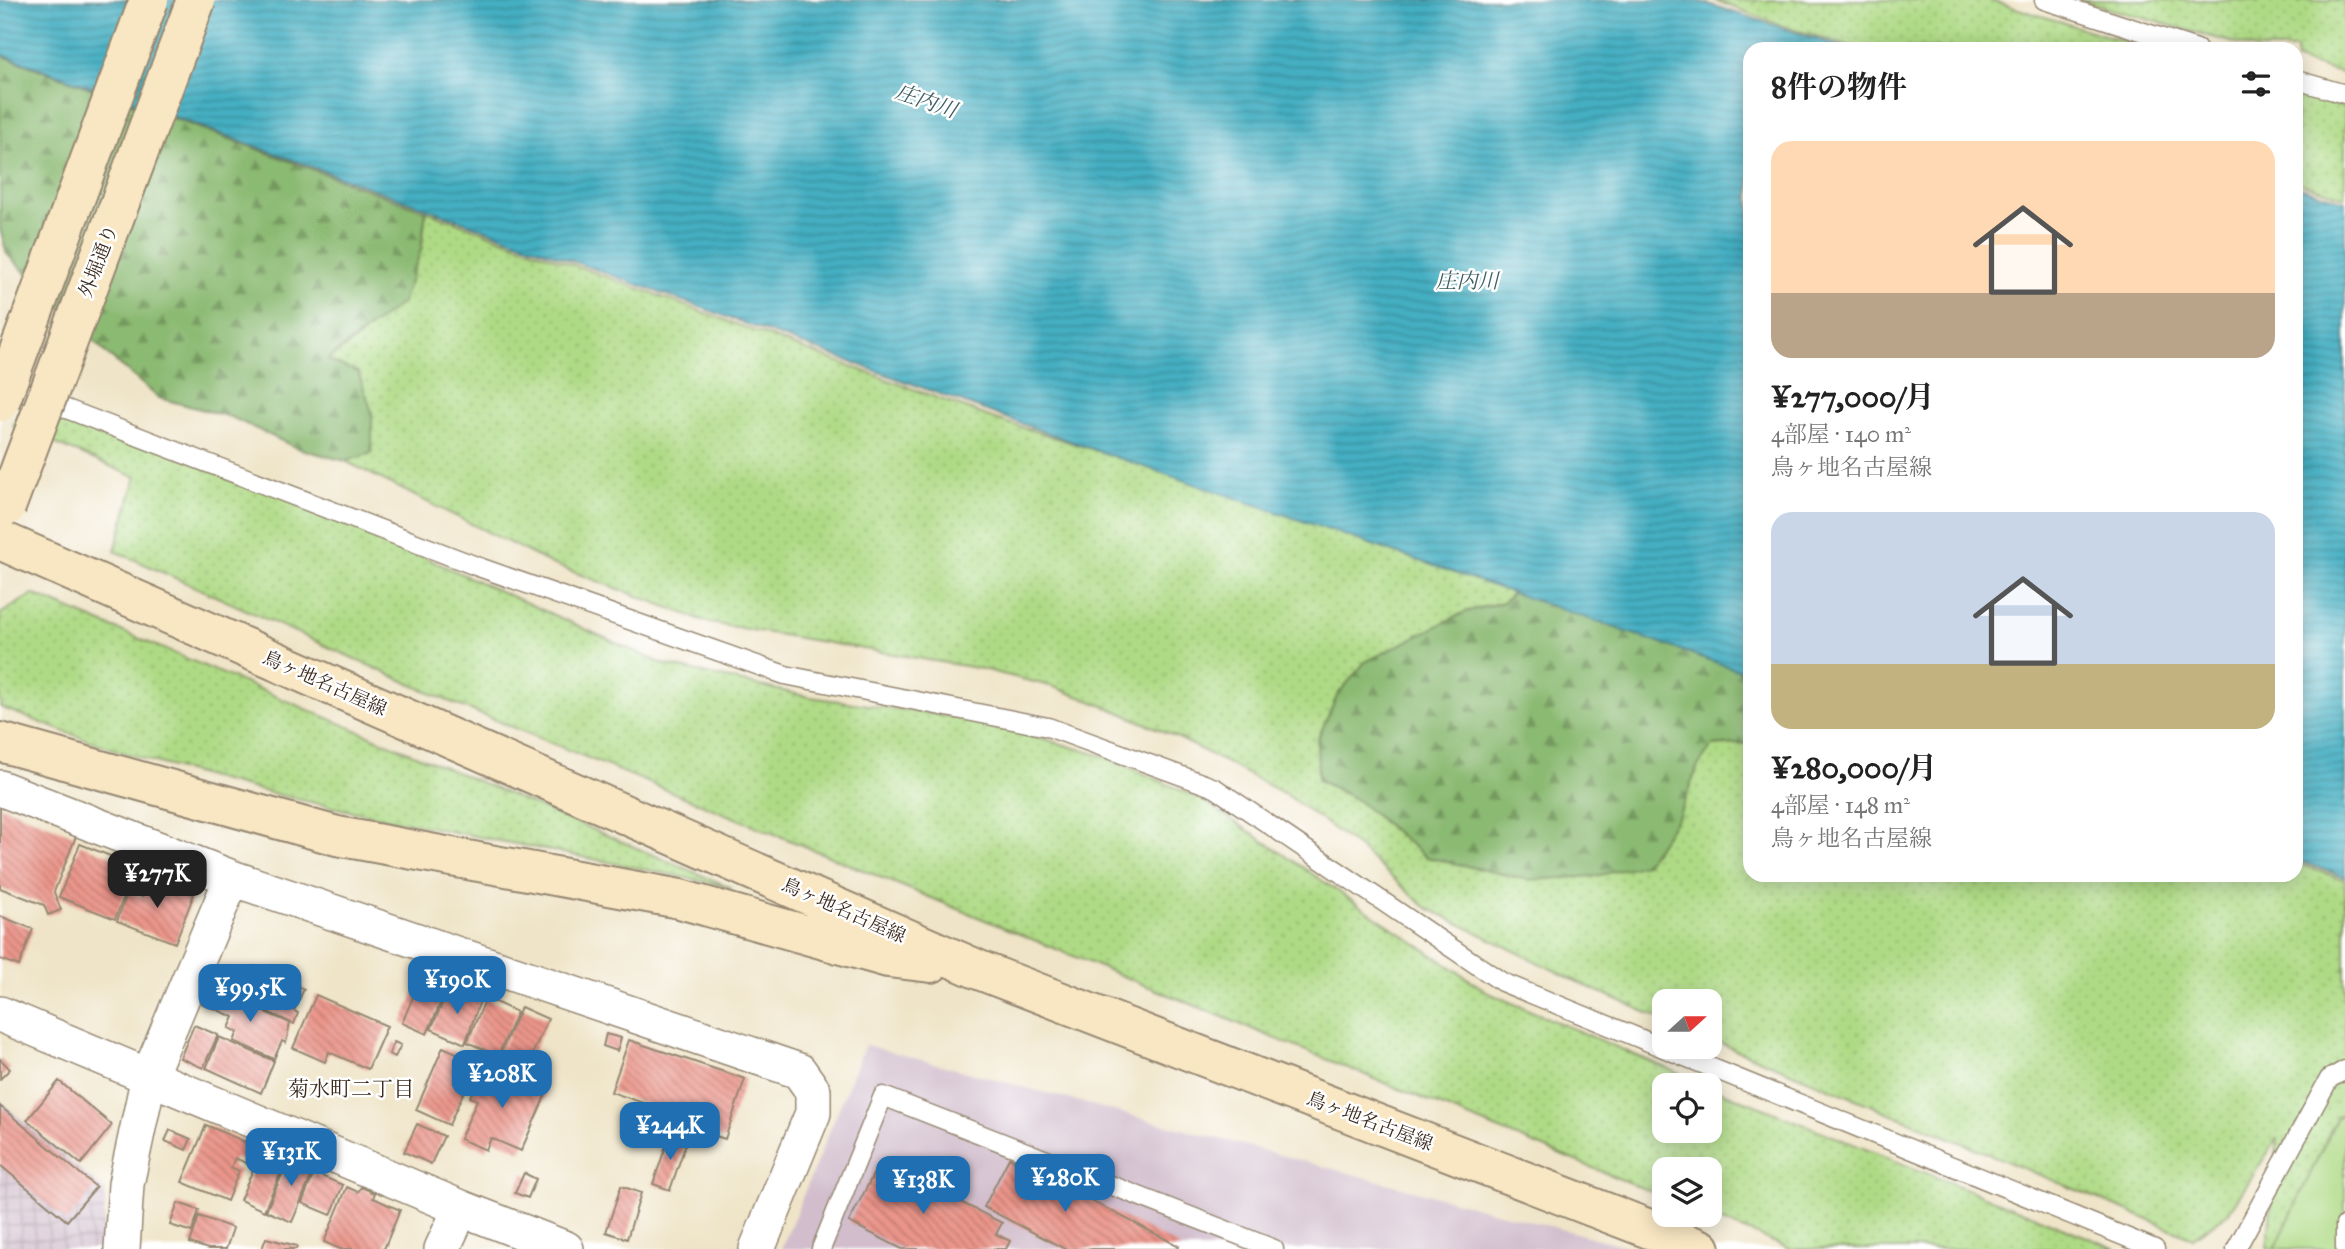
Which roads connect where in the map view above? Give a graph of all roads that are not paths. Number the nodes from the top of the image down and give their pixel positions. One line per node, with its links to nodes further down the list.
1 (149, 0): 8 (main road, bridge)
2 (196, 0): 9 (main road, 外堀通り, bridge)
3 (2044, 0): 4 (lane)
4 (2175, 42)
5 (2303, 82): 6 (lane)
6 (2345, 94)
7 (0, 383): 27 (lane)
8 (0, 402)
9 (2, 523): 13 (main road, 鳥ヶ地名古屋線)
10 (0, 742): 13 (main road)
11 (0, 788): 12 (street)
12 (232, 878): 16 (street); 23 (street)
13 (978, 970): 26 (main road, 鳥ヶ地名古屋線)
14 (0, 1013): 16 (street)
15 (2345, 1070): 28 (lane)
16 (149, 1076): 17 (street); 20 (street)
17 (461, 1209): 21 (street); 22 (street)
18 (2345, 1225): 19 (lane)
19 (2345, 1248)
20 (122, 1249)
21 (442, 1249)
22 (566, 1249)
23 (757, 1249)
24 (821, 1249): 25 (lane)
25 (1273, 1249)
26 (1701, 1249)
27 (2155, 1249)
28 (2236, 1249)

